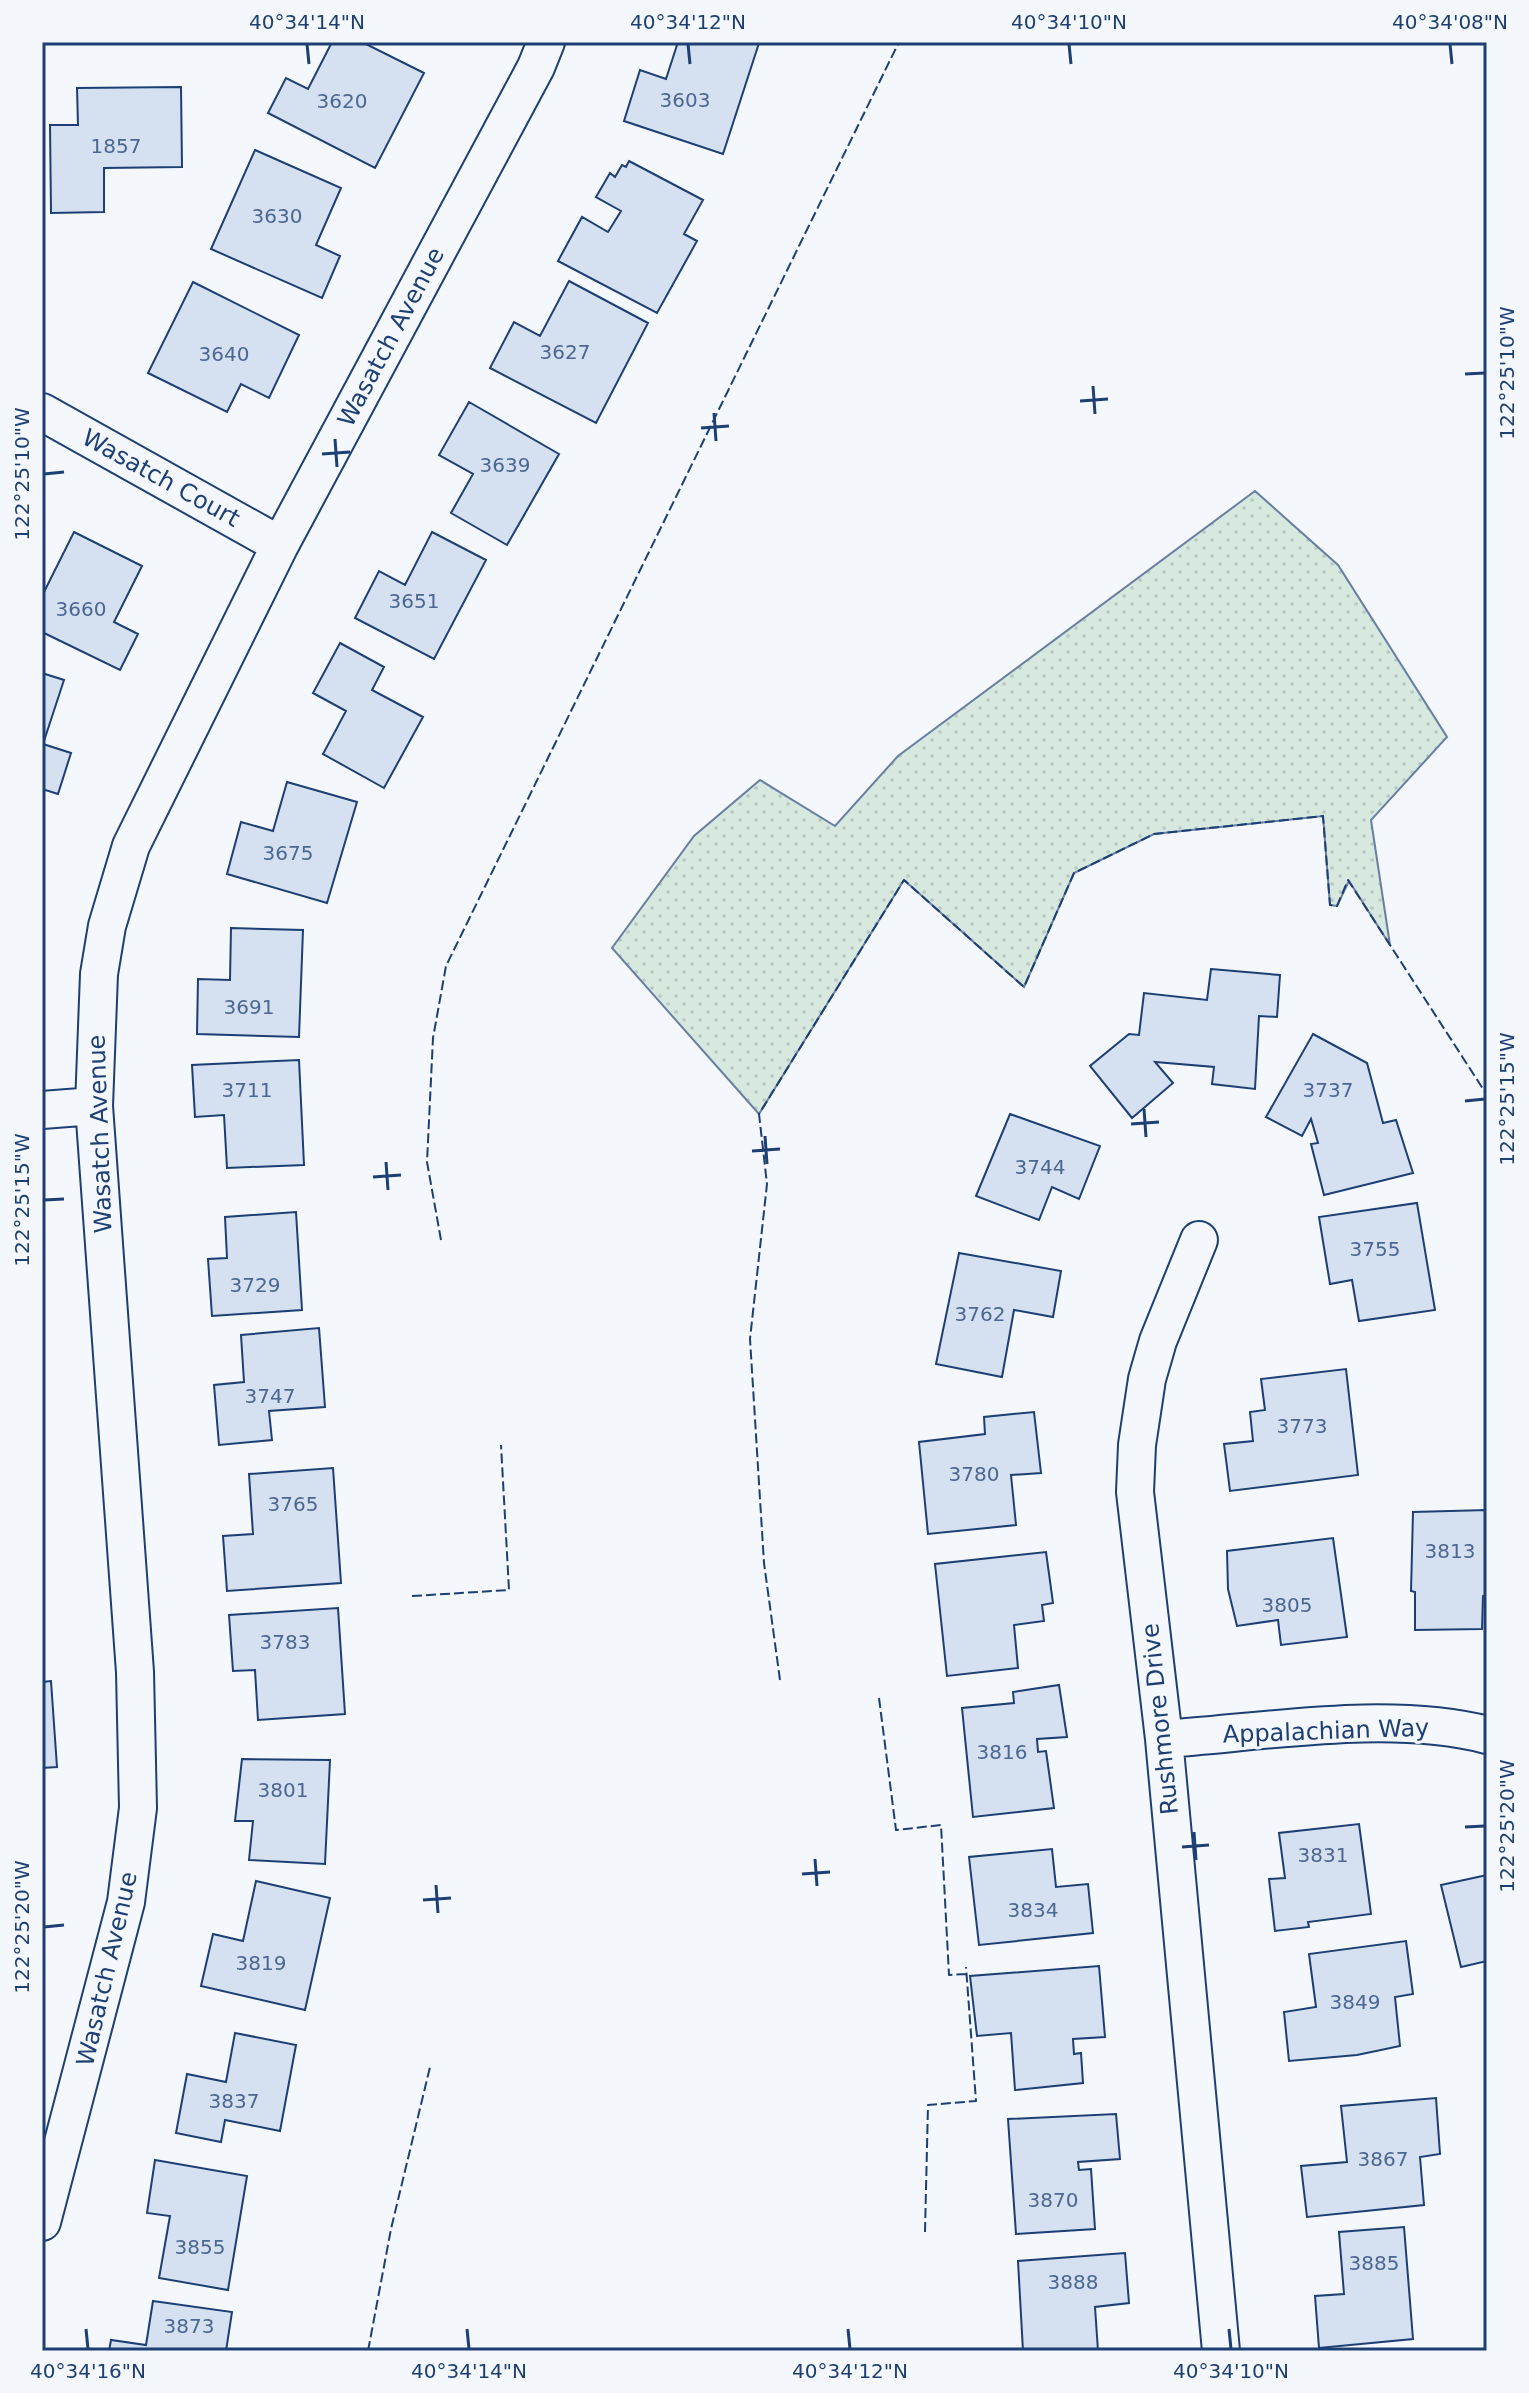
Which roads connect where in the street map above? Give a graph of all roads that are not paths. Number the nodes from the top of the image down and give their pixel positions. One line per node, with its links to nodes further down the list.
1 (546, 42): 3 (street, Wasatch Avenue)
2 (42, 412): 3 (street, Wasatch Court)
3 (280, 545): 4 (street, Wasatch Avenue)
4 (94, 1106): 5 (street); 9 (street, Wasatch Avenue)
5 (42, 1110)
6 (1199, 1240): 8 (street, Rushmore Drive)
7 (1487, 1735): 8 (street, Appalachian Way)
8 (1164, 1739): 10 (street, Rushmore Drive)
9 (42, 2222)
10 (1221, 2351)

